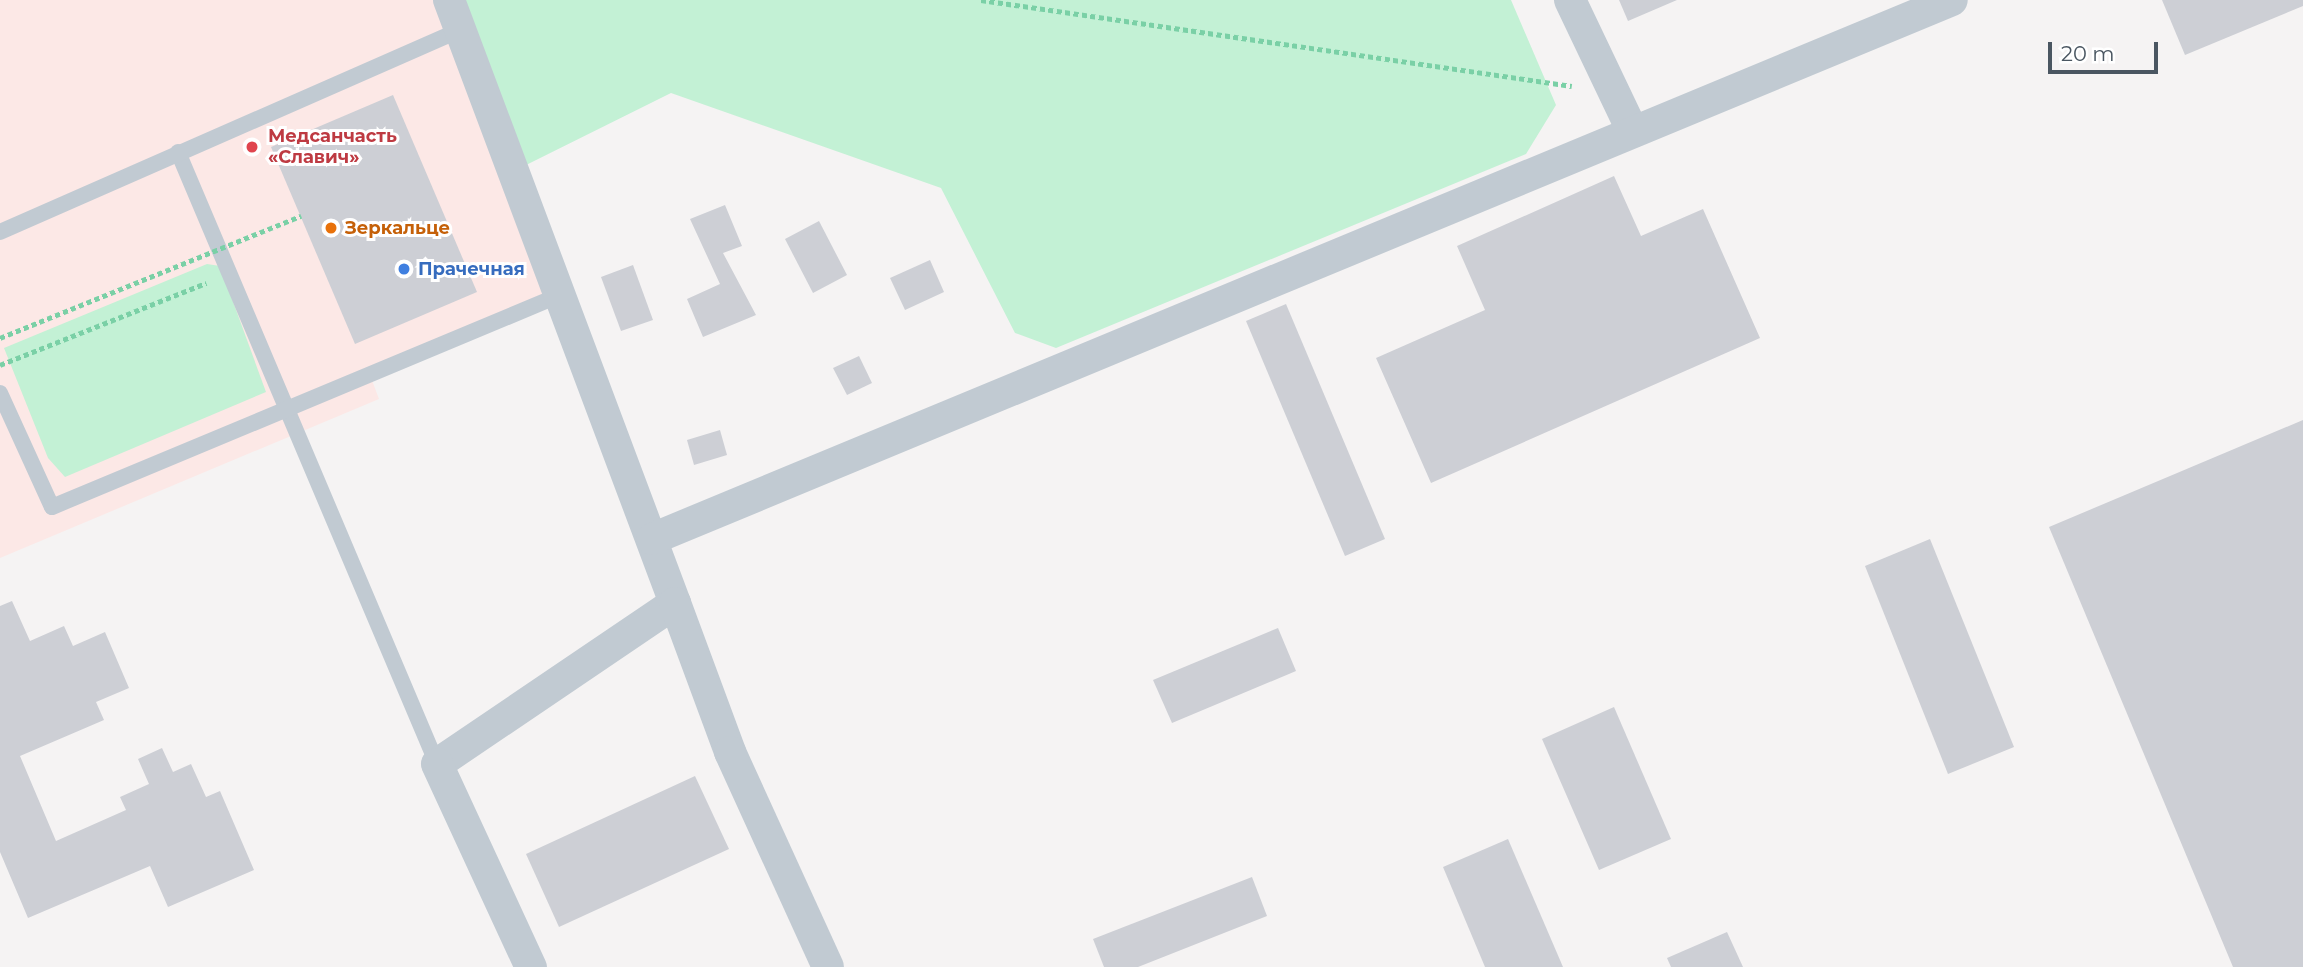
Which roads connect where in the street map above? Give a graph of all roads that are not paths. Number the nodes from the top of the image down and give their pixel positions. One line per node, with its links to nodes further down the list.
1 (449, 0): 4 (street)
2 (1570, 0): 5 (street)
3 (1952, 0): 5 (street)
4 (460, 30): 6 (lane); 8 (street)
5 (1633, 132): 11 (street)
6 (178, 152): 7 (lane); 10 (lane)
7 (0, 232)
8 (560, 295): 10 (lane); 11 (street)
9 (0, 393): 10 (lane)
10 (285, 411): 13 (lane)
11 (652, 539): 12 (street)
12 (675, 603): 13 (street); 15 (street)
13 (437, 764): 14 (street)
14 (531, 967)
15 (828, 967)

